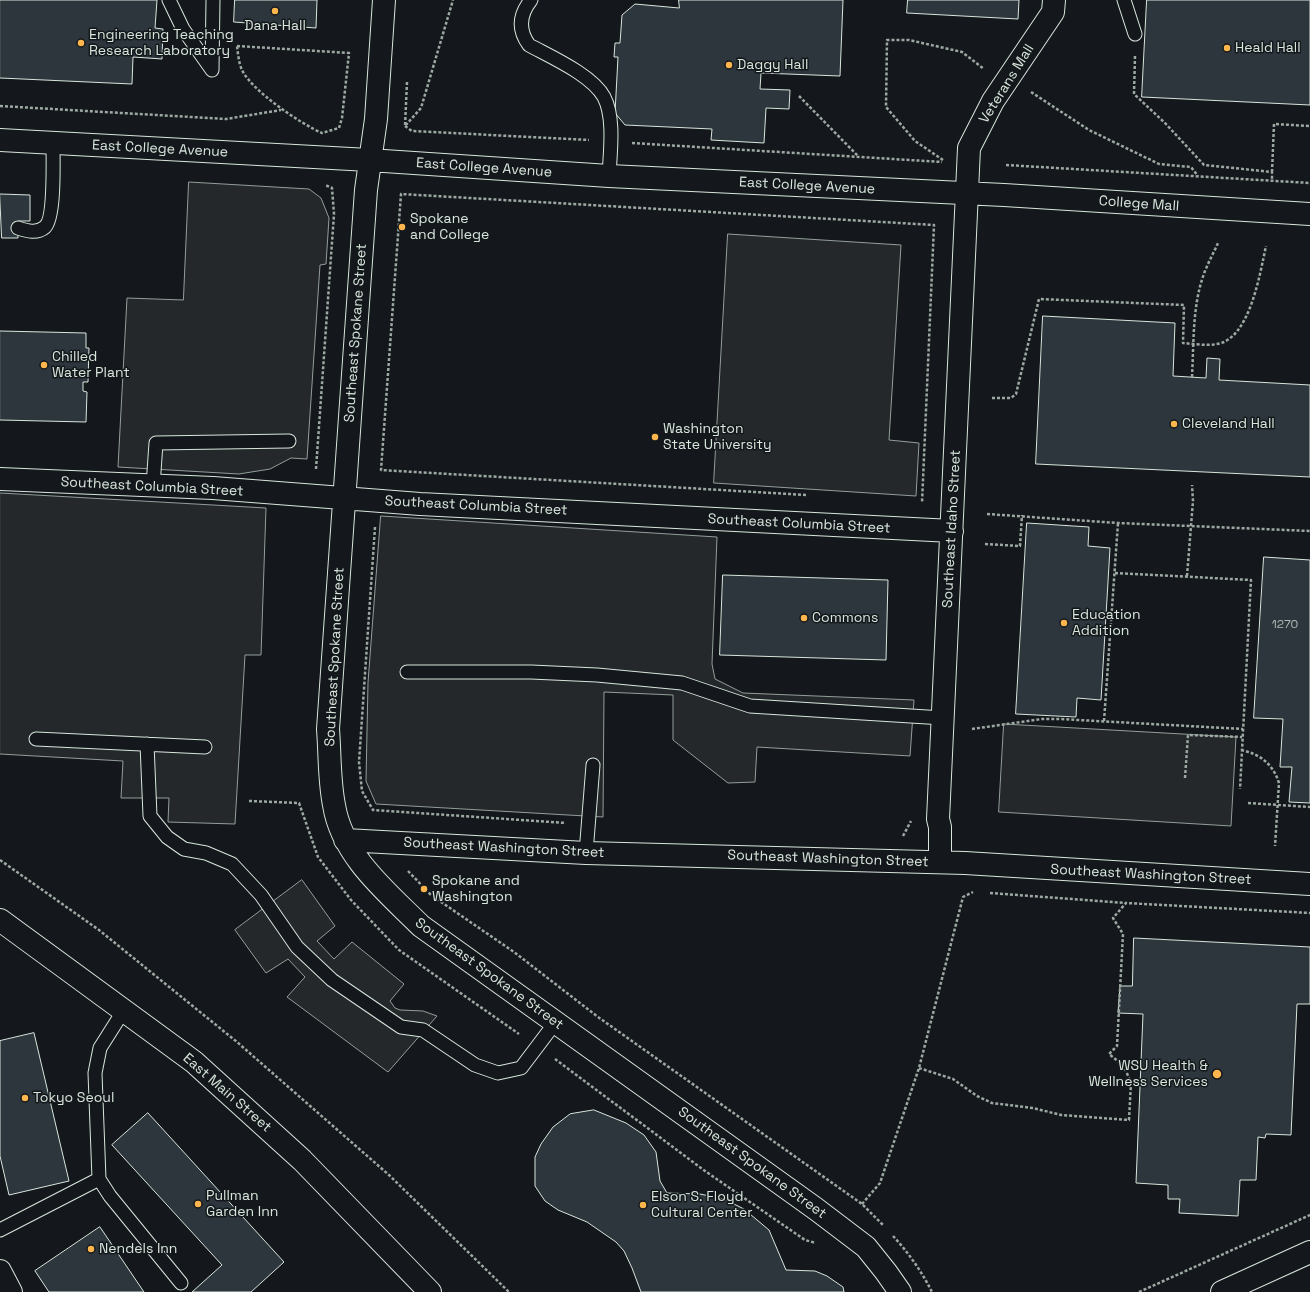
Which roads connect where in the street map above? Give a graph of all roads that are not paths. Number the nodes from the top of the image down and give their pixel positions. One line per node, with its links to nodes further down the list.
1 (169, 0): 2 (lane)
2 (213, 0)
3 (384, 0): 10 (street, Southeast Spokane Street)
4 (531, 0): 11 (lane)
5 (1054, 0): 12 (street, Veterans Mall)
6 (1124, 0): 7 (lane)
7 (1135, 34)
8 (0, 140): 9 (street, East College Avenue)
9 (53, 143): 10 (street, East College Avenue); 14 (lane)
10 (369, 160): 11 (street, East College Avenue); 18 (street, Southeast Spokane Street)
11 (609, 176): 12 (street, East College Avenue)
12 (968, 194): 13 (street, College Mall); 19 (street, Southeast Idaho Street)
13 (1310, 214)
14 (18, 228)
15 (289, 441): 17 (lane)
16 (0, 479): 17 (street, Southeast Columbia Street)
17 (153, 486): 18 (street, Southeast Columbia Street)
18 (345, 498): 19 (street, Southeast Columbia Street); 26 (street, Southeast Spokane Street)
19 (952, 531): 21 (street, Southeast Idaho Street)
20 (407, 672): 21 (lane)
21 (943, 718): 28 (street, Southeast Idaho Street)
22 (36, 739): 23 (lane)
23 (147, 744): 24 (lane); 32 (lane)
24 (205, 747)
25 (593, 765): 27 (lane)
26 (345, 840): 27 (street, Southeast Washington Street); 32 (street, Southeast Spokane Street)
27 (586, 853): 28 (street, Southeast Washington Street)
28 (940, 862): 29 (street, Southeast Washington Street)
29 (1310, 884)
30 (0, 920): 31 (street, East Main Street)
31 (124, 1010): 33 (lane); 39 (street, East Main Street)
32 (555, 1023): 40 (street, Southeast Spokane Street)
33 (99, 1179): 34 (lane); 37 (lane)
34 (0, 1230)
35 (1310, 1252): 41 (street)
36 (0, 1271): 38 (street)
37 (181, 1283)
38 (11, 1292)
39 (430, 1292)
40 (900, 1292)
41 (1222, 1292)

